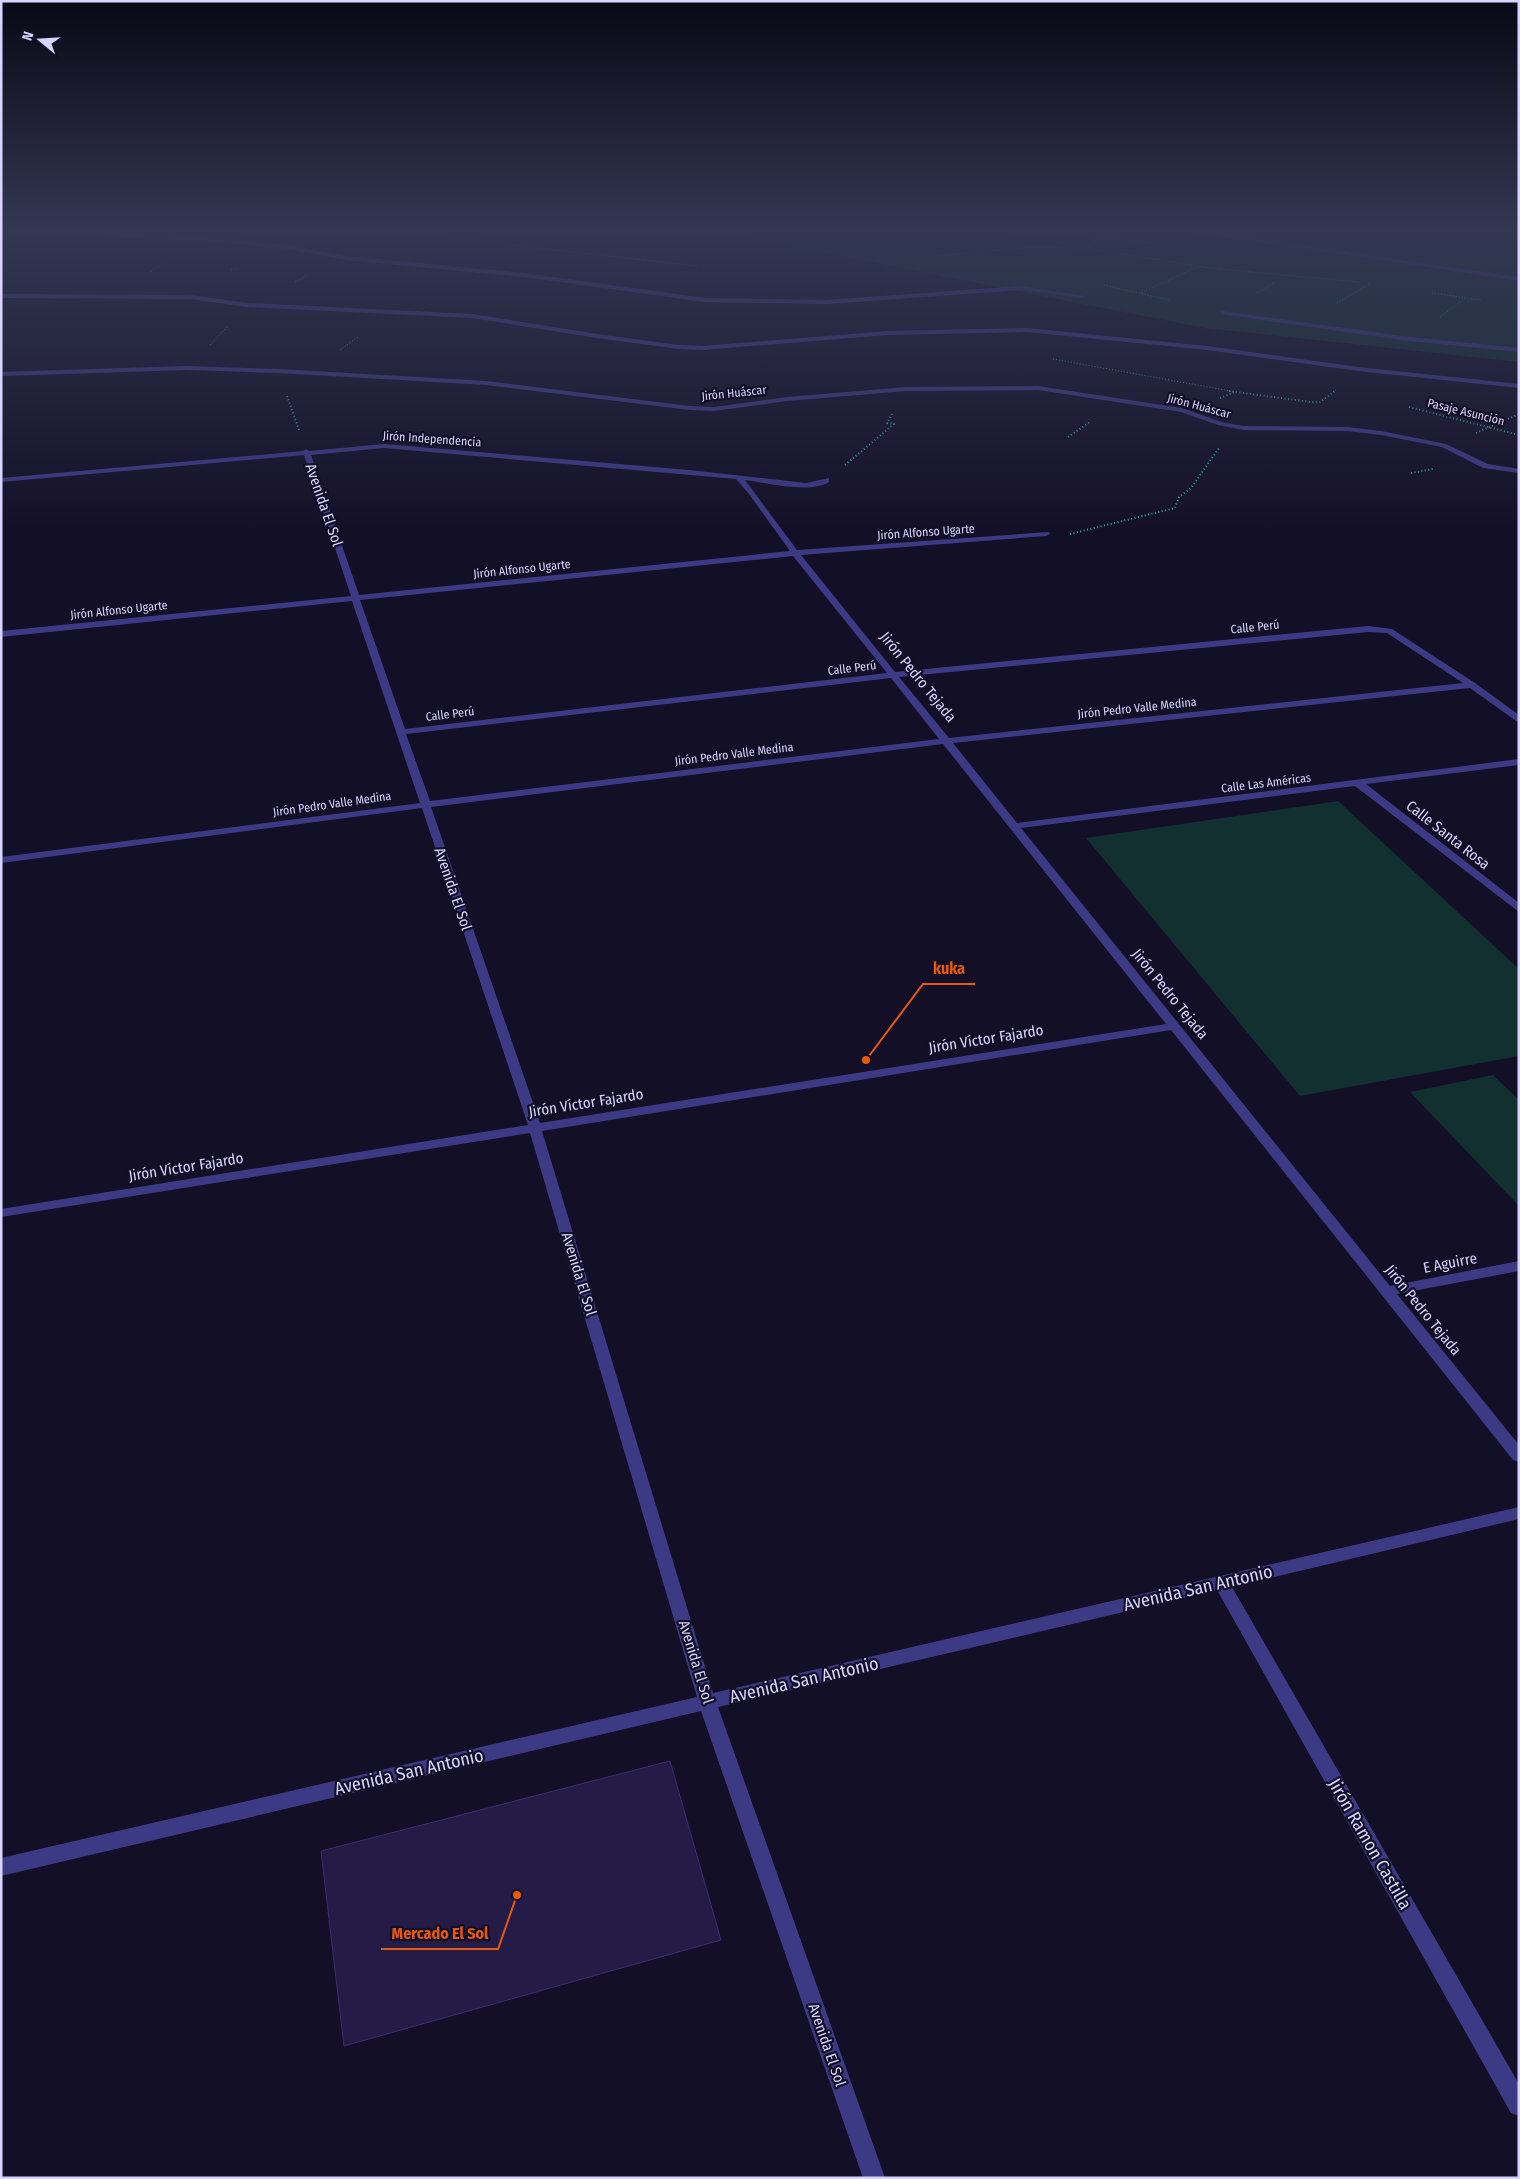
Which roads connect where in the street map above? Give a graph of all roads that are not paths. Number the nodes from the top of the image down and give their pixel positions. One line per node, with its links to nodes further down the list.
1 (571, 331): 2 (street)
2 (941, 331)
3 (1034, 331): 7 (street)
4 (1354, 331): 5 (street)
5 (1519, 350)
6 (1, 374): 9 (street, Jirón Huáscar)
7 (1519, 386)
8 (306, 451): 10 (street, Jirón Independencia); 11 (street, Jirón Independencia); 15 (street, Avenida El Sol)
9 (1519, 471)
10 (739, 478): 12 (street, Jirón Independencia); 14 (street)
11 (1, 480)
12 (826, 480)
13 (1046, 534): 14 (street, Jirón Alfonso Ugarte)
14 (795, 552): 15 (street, Jirón Alfonso Ugarte); 17 (street, Jirón Pedro Tejada)
15 (355, 598): 16 (street, Jirón Alfonso Ugarte); 20 (street, Avenida El Sol)
16 (1, 634)
17 (896, 675): 18 (street, Calle Perú); 20 (street, Calle Perú); 21 (street, Jirón Pedro Tejada)
18 (1472, 685): 19 (street, Calle Perú); 21 (street, Jirón Pedro Valle Medina)
19 (1519, 720)
20 (400, 732): 24 (street, Avenida El Sol)
21 (948, 741): 24 (street, Jirón Pedro Valle Medina); 25 (street, Jirón Pedro Tejada)
22 (1519, 762): 23 (street, Calle Las Américas)
23 (1358, 784): 25 (street, Calle Las Américas); 27 (street, Calle Santa Rosa)
24 (424, 805): 26 (street, Jirón Pedro Valle Medina); 29 (street, Avenida El Sol)
25 (1016, 826): 28 (street, Jirón Pedro Tejada)
26 (1, 860)
27 (1519, 909)
28 (1175, 1026): 29 (street, Jirón Víctor Fajardo); 32 (street, Jirón Pedro Tejada)
29 (535, 1128): 30 (street, Jirón Víctor Fajardo); 36 (street, Avenida El Sol)
30 (1, 1213)
31 (1519, 1266): 32 (street, E Aguirre)
32 (1387, 1291): 33 (street, Jirón Pedro Tejada)
33 (1519, 1456)
34 (1519, 1513): 35 (street, Avenida San Antonio)
35 (1221, 1583): 36 (street, Avenida San Antonio); 38 (street, Jirón Ramon Castilla)
36 (708, 1702): 37 (street, Avenida San Antonio); 39 (street, Avenida El Sol)
37 (1, 1867)
38 (1519, 2105)
39 (874, 2178)

